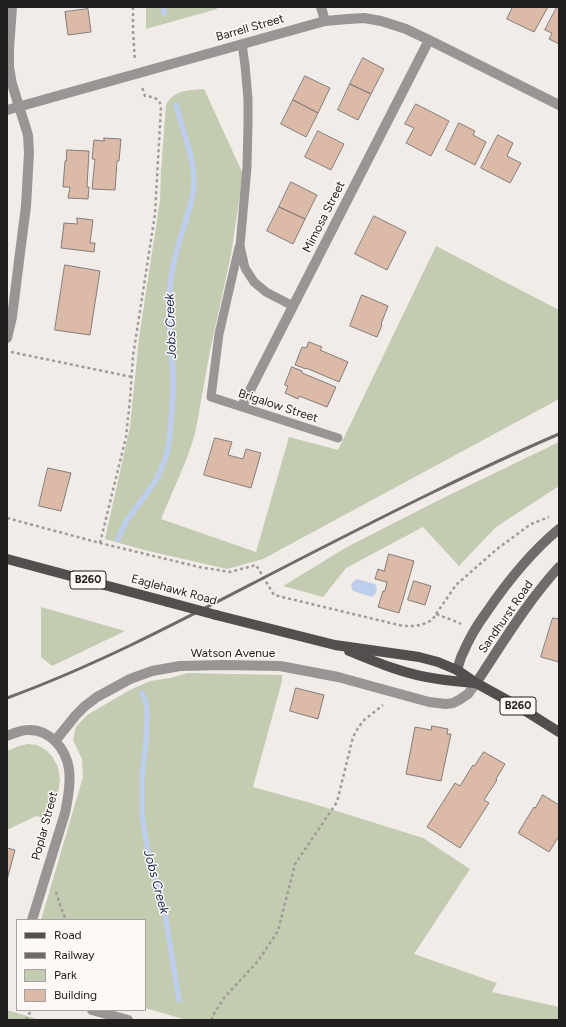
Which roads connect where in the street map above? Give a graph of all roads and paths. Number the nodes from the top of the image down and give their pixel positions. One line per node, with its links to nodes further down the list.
1 (12, 7): 9 (street)
2 (133, 7): 7 (path)
3 (321, 7): 4 (street)
4 (325, 21): 5 (street, Barrell Street); 6 (street, Barrell Street)
5 (429, 40): 8 (street, Barrell Street); 12 (street, Mimosa Street)
6 (242, 44): 7 (street, Barrell Street); 11 (lane)
7 (139, 74): 9 (street, Barrell Street); 15 (path)
8 (559, 105)
9 (19, 107): 10 (street, Barrell Street); 13 (street)
10 (7, 110)
11 (240, 246): 12 (lane); 16 (lane, Brigalow Street)
12 (293, 306): 16 (street, Mimosa Street)
13 (7, 338)
14 (7, 352): 15 (path)
15 (132, 377): 21 (path)
16 (242, 406): 17 (lane, Brigalow Street)
17 (338, 438)
18 (552, 516): 24 (path)
19 (7, 518): 21 (path)
20 (559, 529): 27 (main road, Sandhurst Road)
21 (100, 543): 24 (path)
22 (7, 559): 26 (main road, Eaglehawk Road / B260, bridge)
23 (559, 567): 29 (main road, Sandhurst Road)
24 (436, 614): 25 (path)
25 (461, 624)
26 (335, 645): 27 (main road, Eaglehawk Road / B260); 28 (main road, Eaglehawk Road / B260)
27 (457, 670): 28 (main road); 29 (main road, Eaglehawk Road / B260)
28 (455, 681): 29 (main road, Eaglehawk Road / B260)
29 (476, 683): 30 (street, Watson Avenue); 31 (main road, Eaglehawk Road / B260)
30 (394, 692): 33 (street, Watson Avenue); 37 (path)
31 (559, 732)
32 (7, 736): 33 (street)
33 (55, 741): 34 (street, Poplar Street)
34 (32, 919)
35 (96, 1011): 36 (street)
36 (128, 1020)
37 (211, 1020)

